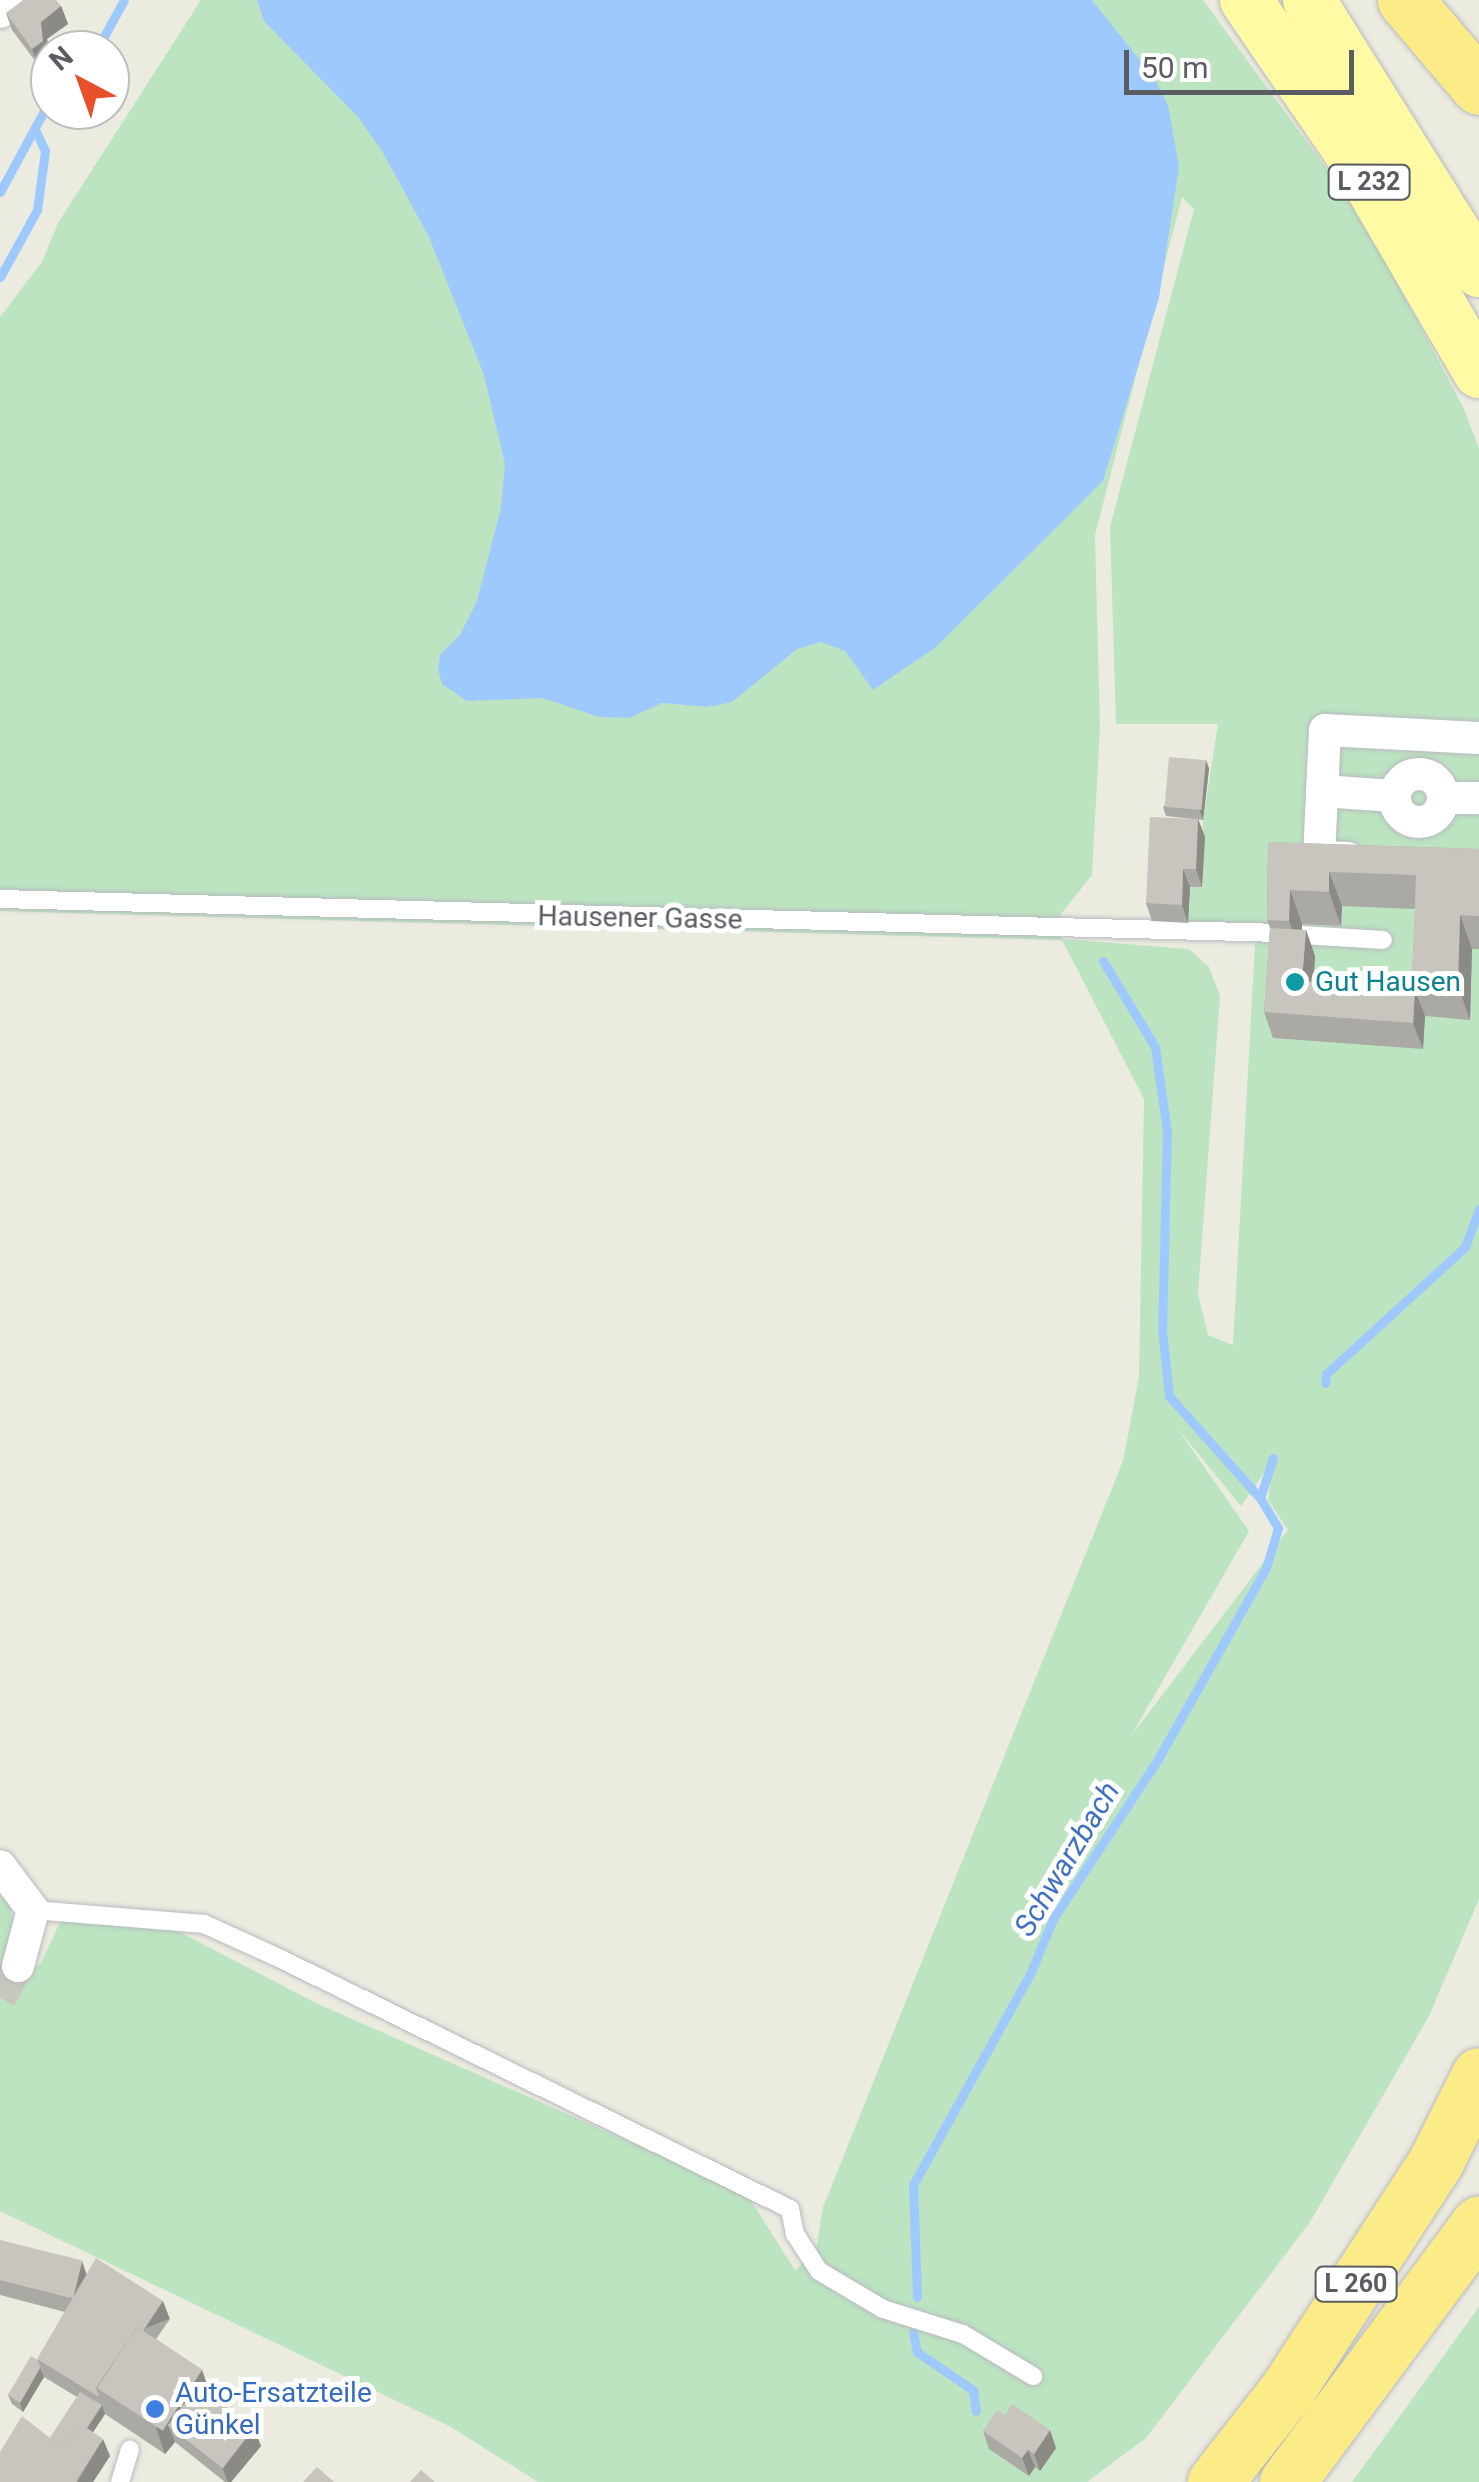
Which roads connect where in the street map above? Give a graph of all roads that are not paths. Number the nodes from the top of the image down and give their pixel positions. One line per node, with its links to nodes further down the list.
1 (16, 0): 5 (street)
2 (1246, 0): 8 (main road, L 232)
3 (1309, 0): 7 (main road, L 232)
4 (1405, 0): 6 (highway)
5 (0, 12)
6 (1466, 71)
7 (1479, 271)
8 (1479, 372)
9 (1479, 738): 10 (street)
10 (1322, 790): 11 (street); 12 (street)
11 (1479, 798)
12 (1390, 860)
13 (0, 899): 14 (lane, Hausener Gasse)
14 (1280, 933)
15 (1302, 934): 16 (lane)
16 (1382, 940)
17 (0, 1866): 18 (street)
18 (33, 1910): 19 (street); 22 (lane)
19 (18, 1966)
20 (1479, 2075): 25 (highway, L 260)
21 (1479, 2223): 26 (highway, L 260)
22 (1033, 2376)
23 (130, 2450): 24 (lane)
24 (120, 2482)
25 (1215, 2482)
26 (1287, 2482)

